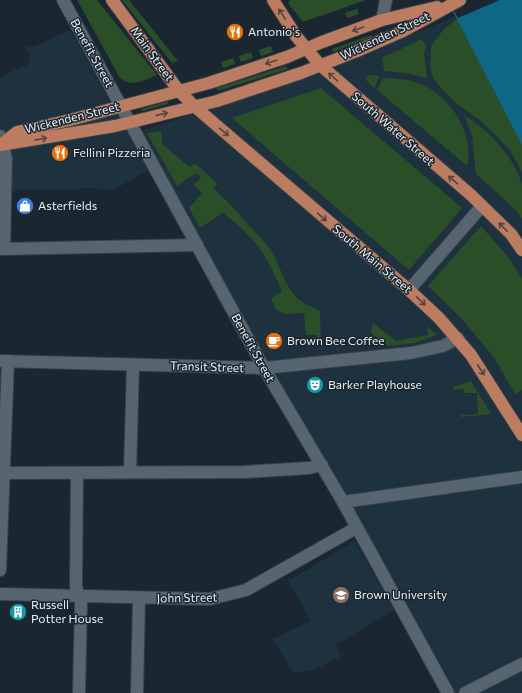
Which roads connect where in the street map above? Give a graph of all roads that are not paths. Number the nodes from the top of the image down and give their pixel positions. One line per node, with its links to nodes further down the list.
1 (62, 0): 10 (street, Benefit Street)
2 (112, 0): 9 (main road, Main Street)
3 (273, 0): 7 (main road, South Water Street, one-way to 3)
4 (386, 0): 6 (street)
5 (455, 2): 6 (main road, Wickenden Street); 8 (main road, Wickenden Street)
6 (382, 20): 7 (main road, Wickenden Street, one-way to 7)
7 (308, 49): 8 (main road, South Water Street); 9 (main road, Wickenden Street, one-way to 9)
8 (320, 65): 11 (main road, Wickenden Street); 14 (main road, South Water Street, one-way to 8)
9 (179, 91): 10 (main road, Wickenden Street); 11 (main road, Main Street)
10 (121, 106): 12 (street, Benefit Street); 13 (main road, Wickenden Street)
11 (194, 106): 12 (main road, Wickenden Street, one-way to 11); 18 (main road, South Main Street, one-way to 18)
12 (130, 122): 13 (main road, Wickenden Street, one-way to 12); 15 (street, Benefit Street)
13 (1, 142): 16 (street)
14 (482, 206): 17 (main road, South Water Street, one-way to 14); 18 (street)
15 (197, 245): 16 (street); 22 (street, Benefit Street)
16 (2, 249)
17 (522, 250)
18 (409, 290): 19 (main road, South Main Street, one-way to 19)
19 (458, 338): 22 (street, Transit Street); 23 (main road, South Main Street, one-way to 23)
20 (4, 361): 21 (street, Transit Street); 26 (street)
21 (133, 365): 22 (street, Transit Street); 25 (street)
22 (264, 368): 24 (street, Benefit Street)
23 (522, 435)
24 (322, 465): 25 (street); 29 (street, Benefit Street)
25 (130, 472): 27 (street)
26 (2, 473): 27 (street); 31 (street)
27 (77, 473): 33 (street)
28 (522, 478): 29 (street)
29 (343, 502): 30 (street, Benefit Street)
30 (356, 528): 34 (street, John Street); 38 (street, Benefit Street)
31 (0, 570)
32 (0, 594): 33 (street, John Street)
33 (79, 595): 34 (street, John Street); 36 (street)
34 (139, 598): 37 (street)
35 (522, 664): 39 (street)
36 (79, 693)
37 (137, 693)
38 (448, 693)
39 (464, 693)

